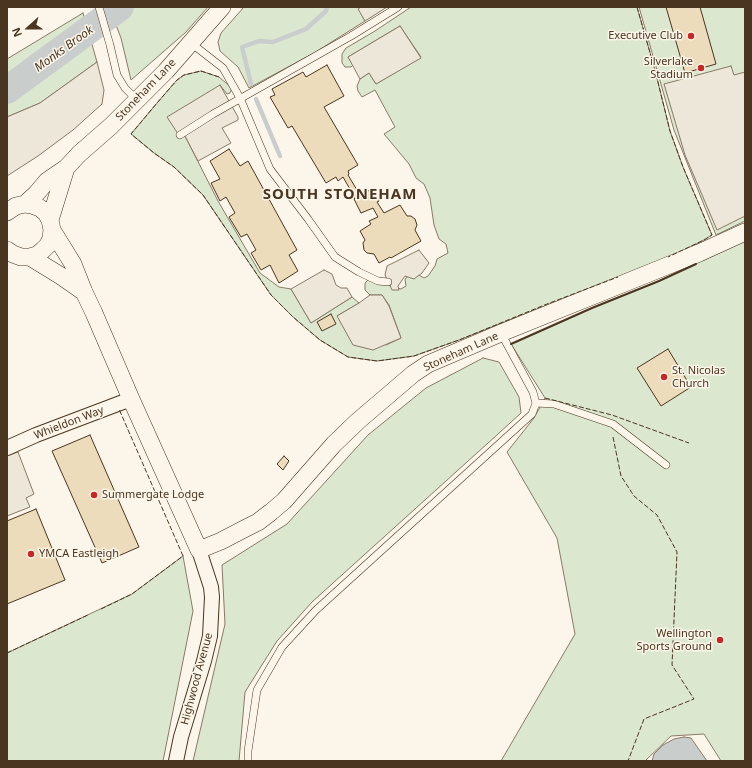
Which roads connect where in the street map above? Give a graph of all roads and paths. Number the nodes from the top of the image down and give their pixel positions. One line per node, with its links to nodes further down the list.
1 (99, 7): 6 (lane)
2 (222, 7): 4 (street, Stoneham Lane)
3 (398, 7): 5 (lane)
4 (191, 43): 5 (lane); 6 (street, Stoneham Lane)
5 (240, 98): 7 (lane); 14 (lane)
6 (137, 100): 8 (street, Stoneham Lane)
7 (180, 135)
8 (66, 168): 9 (street, Stoneham Lane); 11 (street, Stoneham Lane)
9 (25, 204): 10 (street, Stoneham Lane); 11 (street)
10 (7, 212)
11 (51, 225): 13 (street, Stoneham Lane); 15 (street)
12 (745, 232): 16 (street, Stoneham Lane)
13 (14, 254): 15 (street)
14 (388, 282)
15 (84, 292): 17 (street)
16 (501, 333): 18 (lane); 21 (street, Stoneham Lane)
17 (131, 399): 19 (street, Whieldon Way); 21 (street)
18 (536, 403): 20 (lane); 23 (lane)
19 (7, 448)
20 (666, 465)
21 (199, 550): 22 (street, Highwood Avenue)
22 (176, 761)
23 (248, 761)

